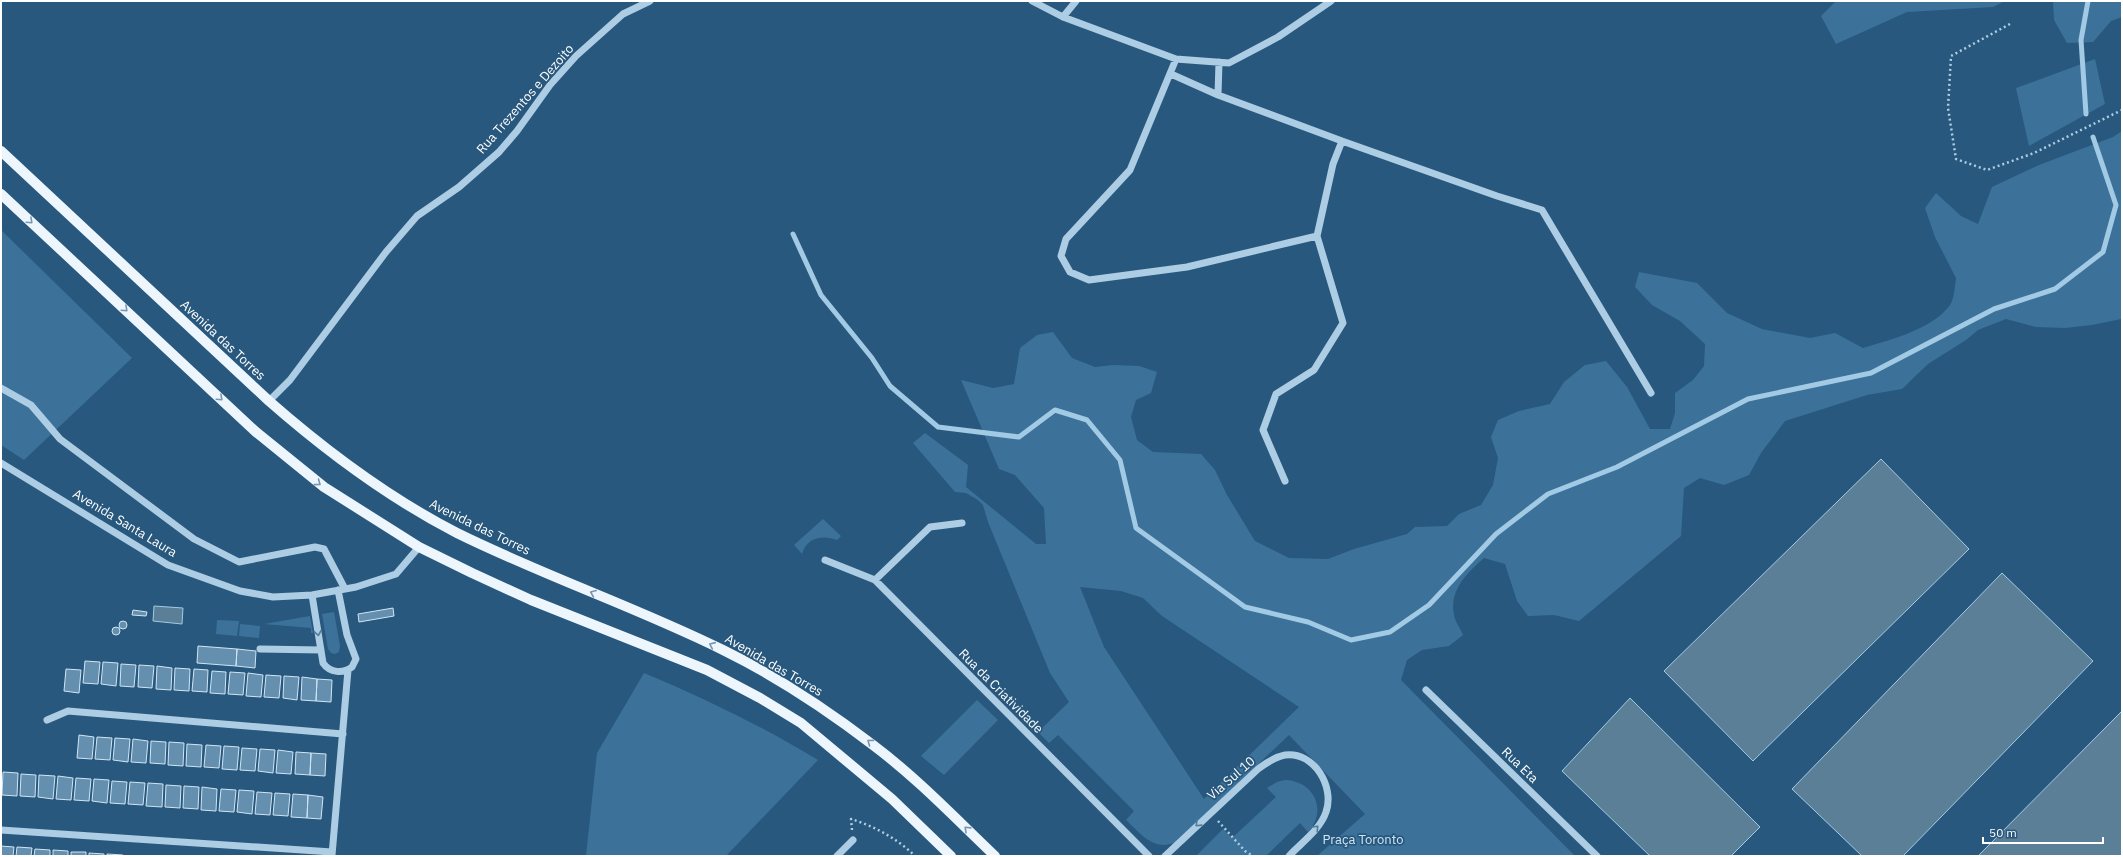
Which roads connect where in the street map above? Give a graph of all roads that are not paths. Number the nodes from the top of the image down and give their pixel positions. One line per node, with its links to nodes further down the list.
1 (650, 1): 16 (street, Rua Trezentos e Dezoito)
2 (1032, 1): 5 (street)
3 (1076, 1): 5 (street)
4 (1331, 1): 7 (street)
5 (1063, 16): 6 (street)
6 (1176, 59): 7 (street); 8 (street)
7 (1219, 62): 9 (street)
8 (1171, 74): 9 (street); 13 (street)
9 (1218, 95): 10 (street)
10 (1342, 141): 13 (street); 15 (street)
11 (1, 151): 16 (main road, Avenida das Torres)
12 (1, 194): 20 (main road, one-way to 20)
13 (1316, 236): 18 (street)
14 (1, 388): 23 (street)
15 (1651, 393)
16 (269, 401): 36 (main road, Avenida das Torres, one-way to 16)
17 (1, 463): 24 (street, Avenida Santa Laura)
18 (1285, 481)
19 (962, 522): 22 (street)
20 (419, 547): 23 (street, Avenida Santa Laura); 35 (main road)
21 (825, 560): 22 (street, Rua da Criatividade)
22 (875, 580): 37 (street, Rua da Criatividade)
23 (342, 589): 24 (street, Avenida Santa Laura); 27 (street)
24 (312, 594): 26 (street, one-way to 26)
25 (260, 649): 26 (street)
26 (321, 650): 27 (street)
27 (348, 670): 30 (street)
28 (1426, 690): 40 (street, Rua Eta)
29 (47, 720): 30 (street)
30 (343, 734): 33 (street)
31 (1, 830): 33 (street)
32 (853, 840): 34 (street)
33 (332, 854)
34 (837, 856)
35 (952, 856)
36 (995, 856)
37 (1149, 856)
38 (1165, 856): 39 (street, Via Sul 10, one-way to 38)
39 (1289, 856)
40 (1597, 856)

